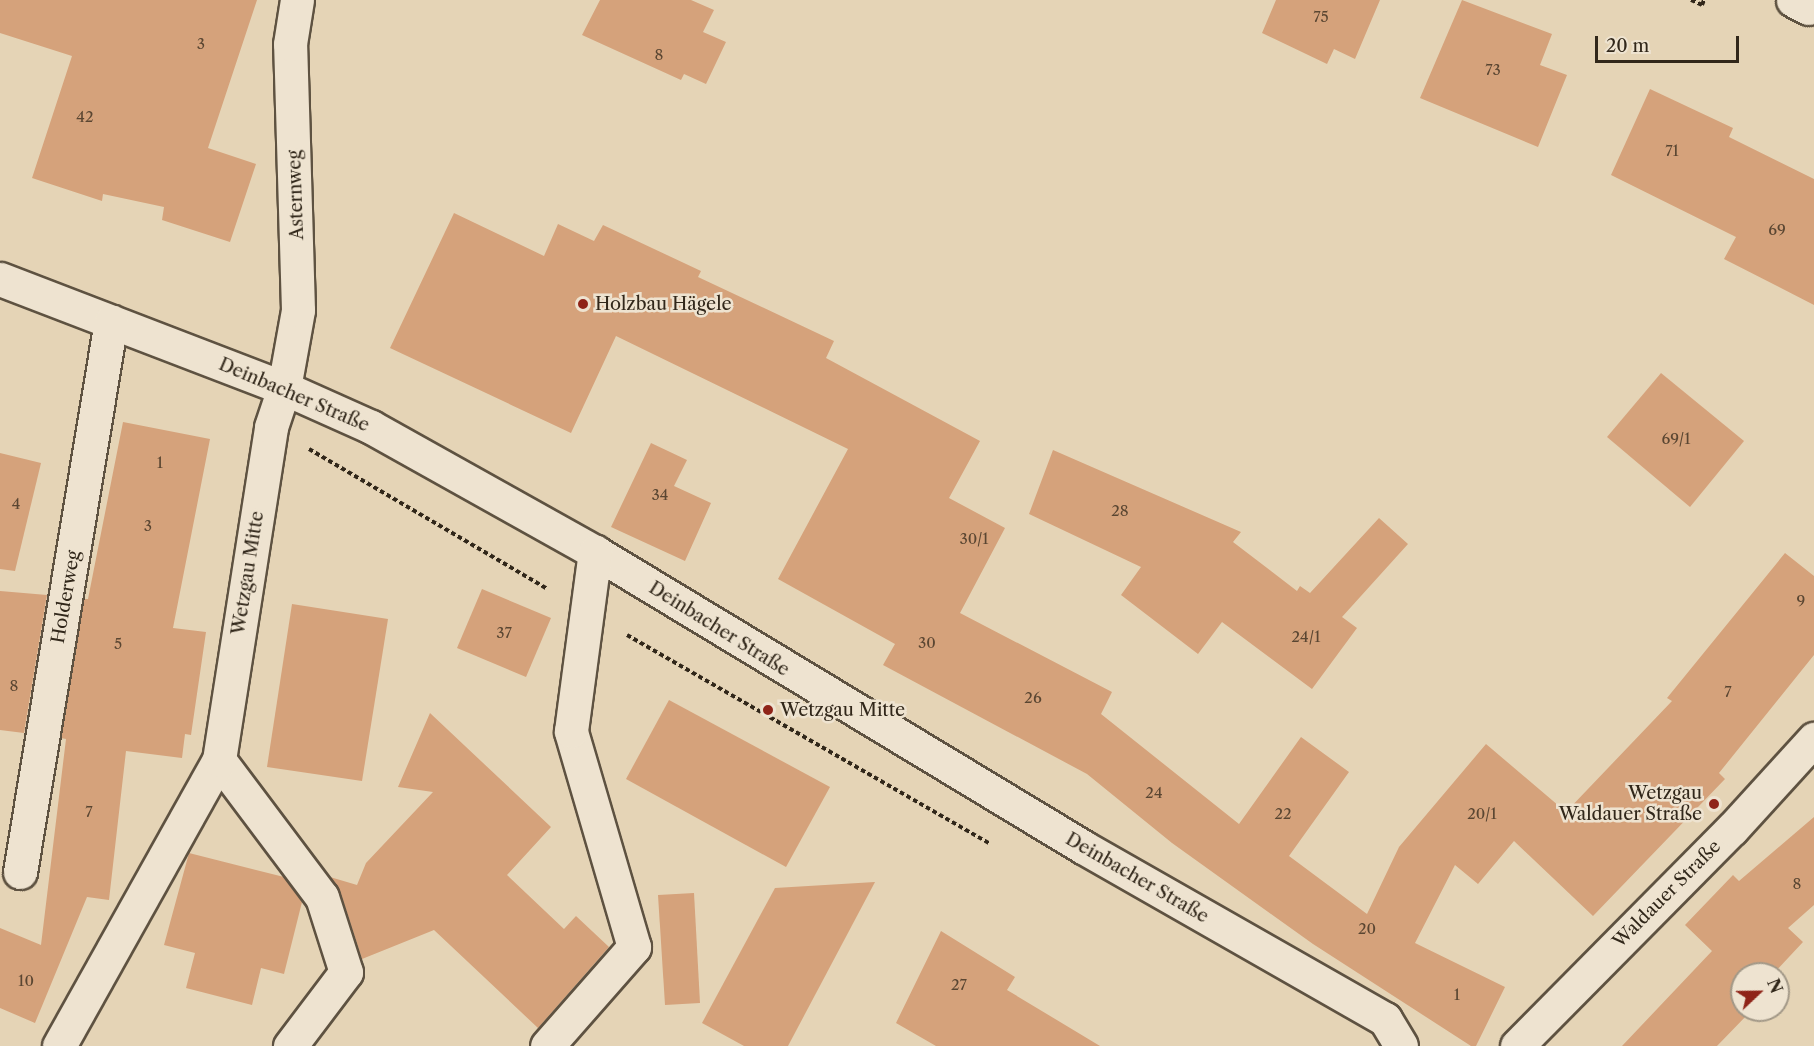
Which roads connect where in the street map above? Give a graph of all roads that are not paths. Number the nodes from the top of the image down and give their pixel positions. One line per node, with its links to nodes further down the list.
1 (297, 0): 4 (street, Asternweg)
2 (0, 279): 3 (street, Deinbacher Straße)
3 (111, 321): 4 (street, Deinbacher Straße); 8 (street, Holderweg)
4 (284, 388): 5 (street, Deinbacher Straße); 7 (street, Wetzgau Mitte)
5 (595, 552): 11 (street); 12 (street, Deinbacher Straße)
6 (1814, 739): 13 (street, Waldauer Straße)
7 (219, 760): 9 (street, Wetzgau Mitte); 10 (street)
8 (20, 872)
9 (59, 1046)
10 (290, 1046)
11 (547, 1046)
12 (1401, 1046)
13 (1517, 1046)

